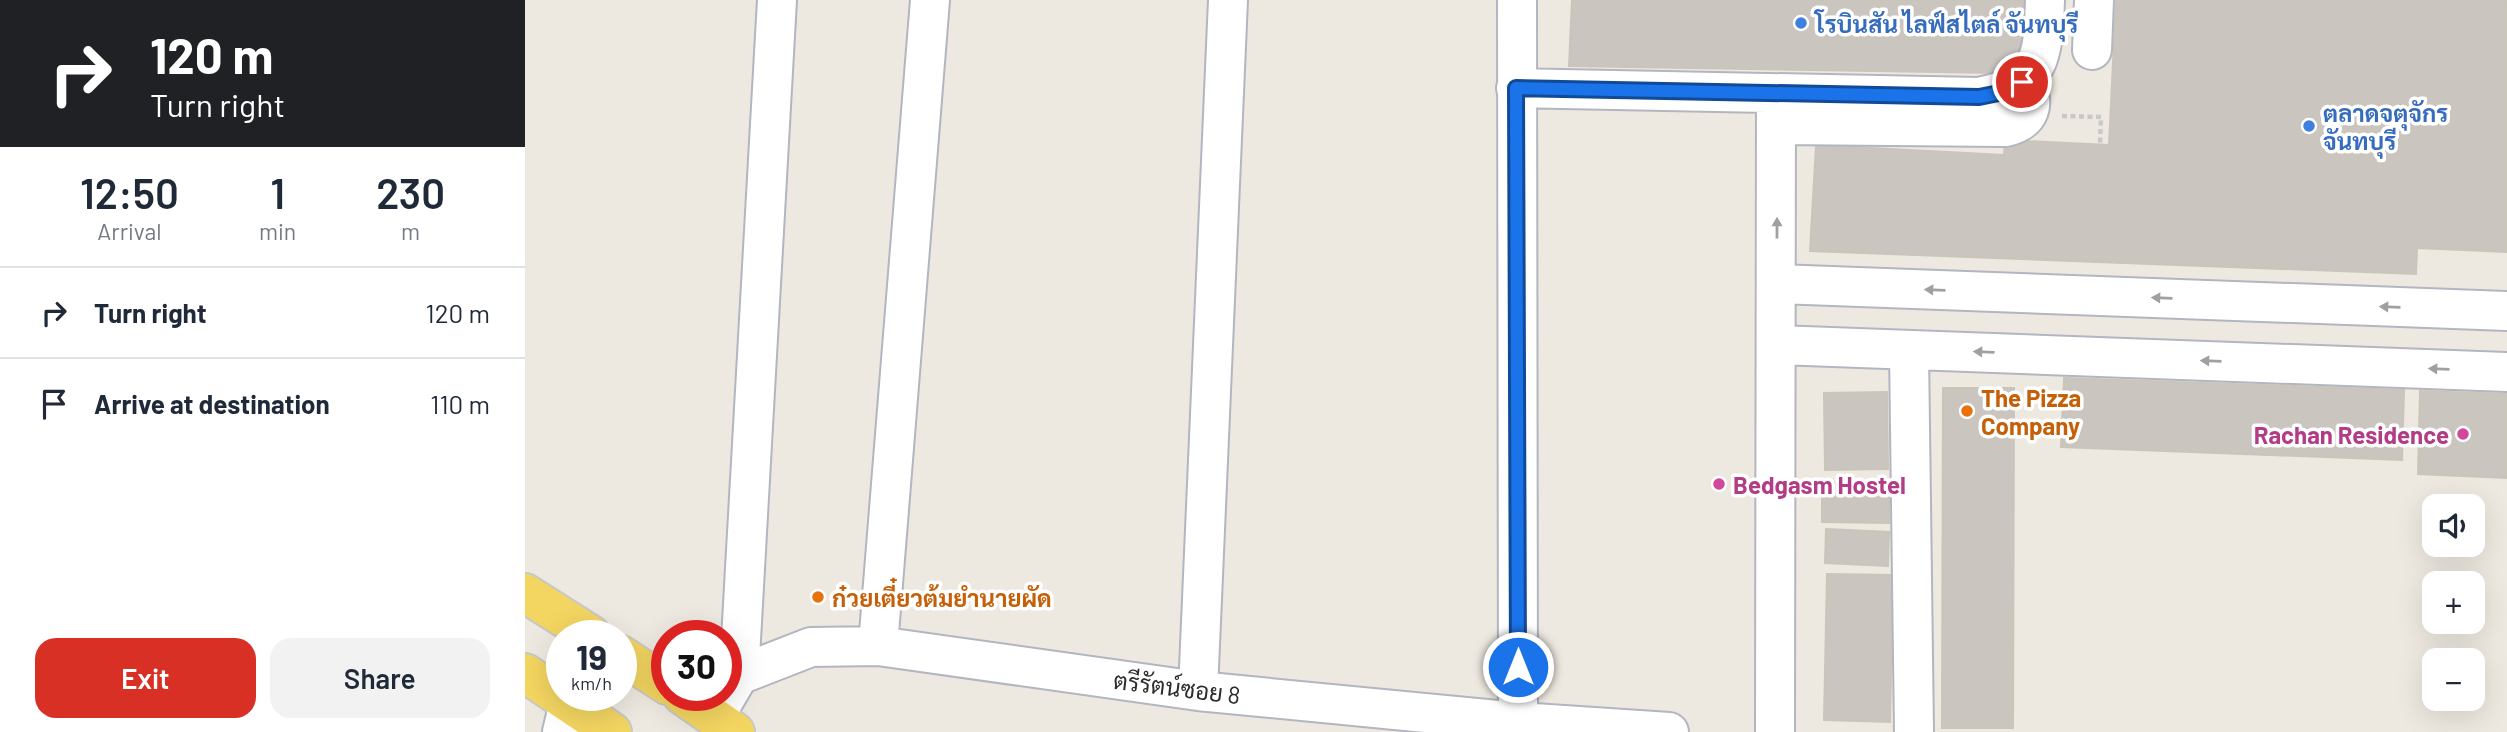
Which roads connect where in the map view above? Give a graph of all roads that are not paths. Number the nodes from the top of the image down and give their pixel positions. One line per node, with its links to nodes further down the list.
1 (777, 0): 17 (street)
2 (930, 0): 18 (street)
3 (1228, 0): 21 (street)
4 (1517, 0): 8 (street)
5 (2045, 0): 9 (street)
6 (2094, 0): 7 (street)
7 (2092, 50)
8 (1516, 88): 9 (street); 24 (street)
9 (1776, 110): 10 (street, one-way to 9)
10 (1777, 284): 11 (street, one-way to 10); 12 (street)
11 (2507, 311)
12 (1776, 345): 13 (street); 28 (street)
13 (1909, 350): 14 (street, one-way to 13); 29 (street)
14 (2507, 372)
15 (525, 593): 16 (main road)
16 (567, 620)
17 (742, 622)
18 (878, 646): 20 (street, ตรีรัตน์ซอย 8); 21 (street, ตรีรัตน์ซอย 8)
19 (525, 673): 23 (main road)
20 (742, 674)
21 (1198, 691): 24 (street, ตรีรัตน์ซอย 8)
22 (706, 711): 25 (main road)
23 (565, 717): 26 (main road)
24 (1518, 722): 27 (street, ตรีรัตน์ซอย 8)
25 (725, 724)
26 (612, 732)
27 (1669, 732)
28 (1775, 732)
29 (1914, 732)

